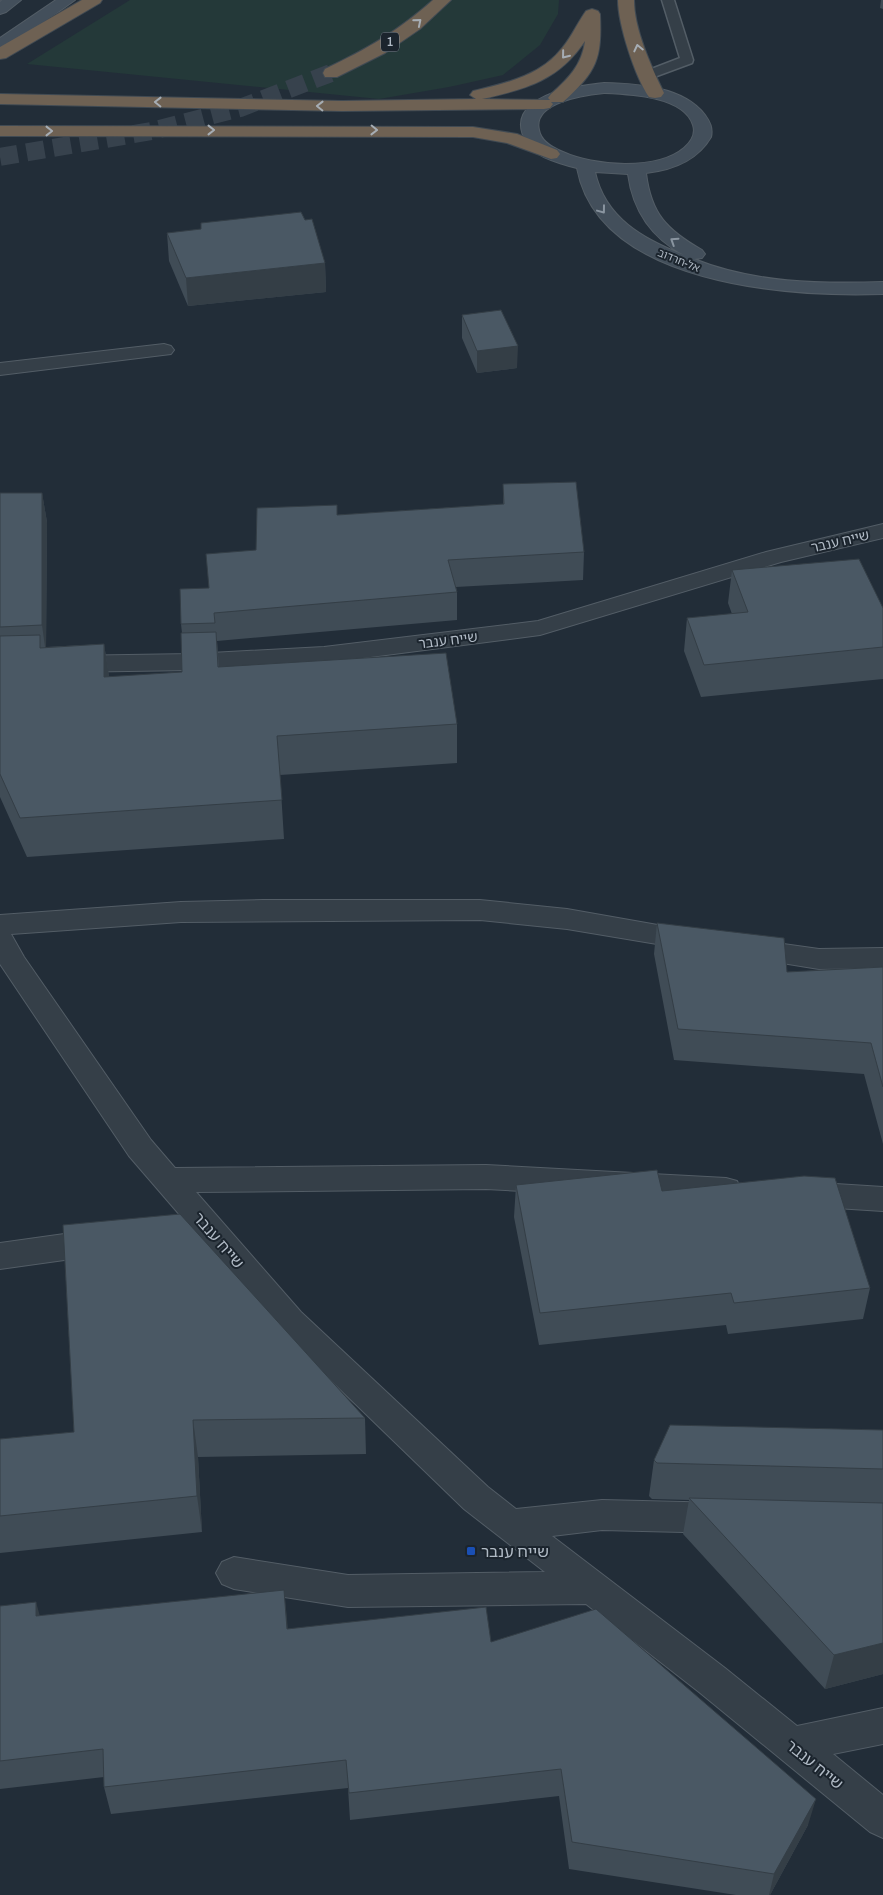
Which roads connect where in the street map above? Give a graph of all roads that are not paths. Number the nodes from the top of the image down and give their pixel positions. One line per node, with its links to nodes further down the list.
1 (13, 0): 8 (street)
2 (66, 0): 9 (street)
3 (94, 0): 10 (highway)
4 (443, 0): 11 (highway, 1, one-way to 4)
5 (626, 0): 12 (highway, one-way to 5)
6 (668, 0): 12 (lane)
7 (591, 7): 15 (highway); 16 (highway, one-way to 16)
8 (0, 9)
9 (0, 45)
10 (0, 54)
11 (331, 73)
12 (646, 76): 13 (highway)
13 (655, 93): 15 (street); 20 (street)
14 (0, 99): 16 (highway, one-way to 14)
15 (550, 101): 16 (highway); 18 (street)
16 (412, 107)
17 (0, 131): 18 (highway, one-way to 18)
18 (551, 154): 19 (street)
19 (585, 165): 20 (street); 22 (street, אל-חרדוב, one-way to 22)
20 (636, 168): 22 (street, אל-חרדוב, one-way to 20)
21 (883, 288): 22 (street, אל-חרדוב)
22 (818, 289)
23 (164, 350): 24 (street)
24 (0, 369)
25 (883, 531): 26 (street, שייח ענבר)
26 (0, 665)
27 (0, 925): 29 (street)
28 (0, 939): 30 (street, שייח ענבר)
29 (883, 958)
30 (168, 1180): 31 (street); 35 (street, שייח ענבר)
31 (883, 1199)
32 (123, 1239): 33 (street)
33 (0, 1256)
34 (757, 1519): 35 (street)
35 (511, 1525): 37 (street, שייח ענבר)
36 (234, 1573): 37 (street)
37 (593, 1588): 39 (street, שייח ענבר)
38 (883, 1726): 39 (street)
39 (791, 1745): 40 (street, שייח ענבר)
40 (883, 1819)

